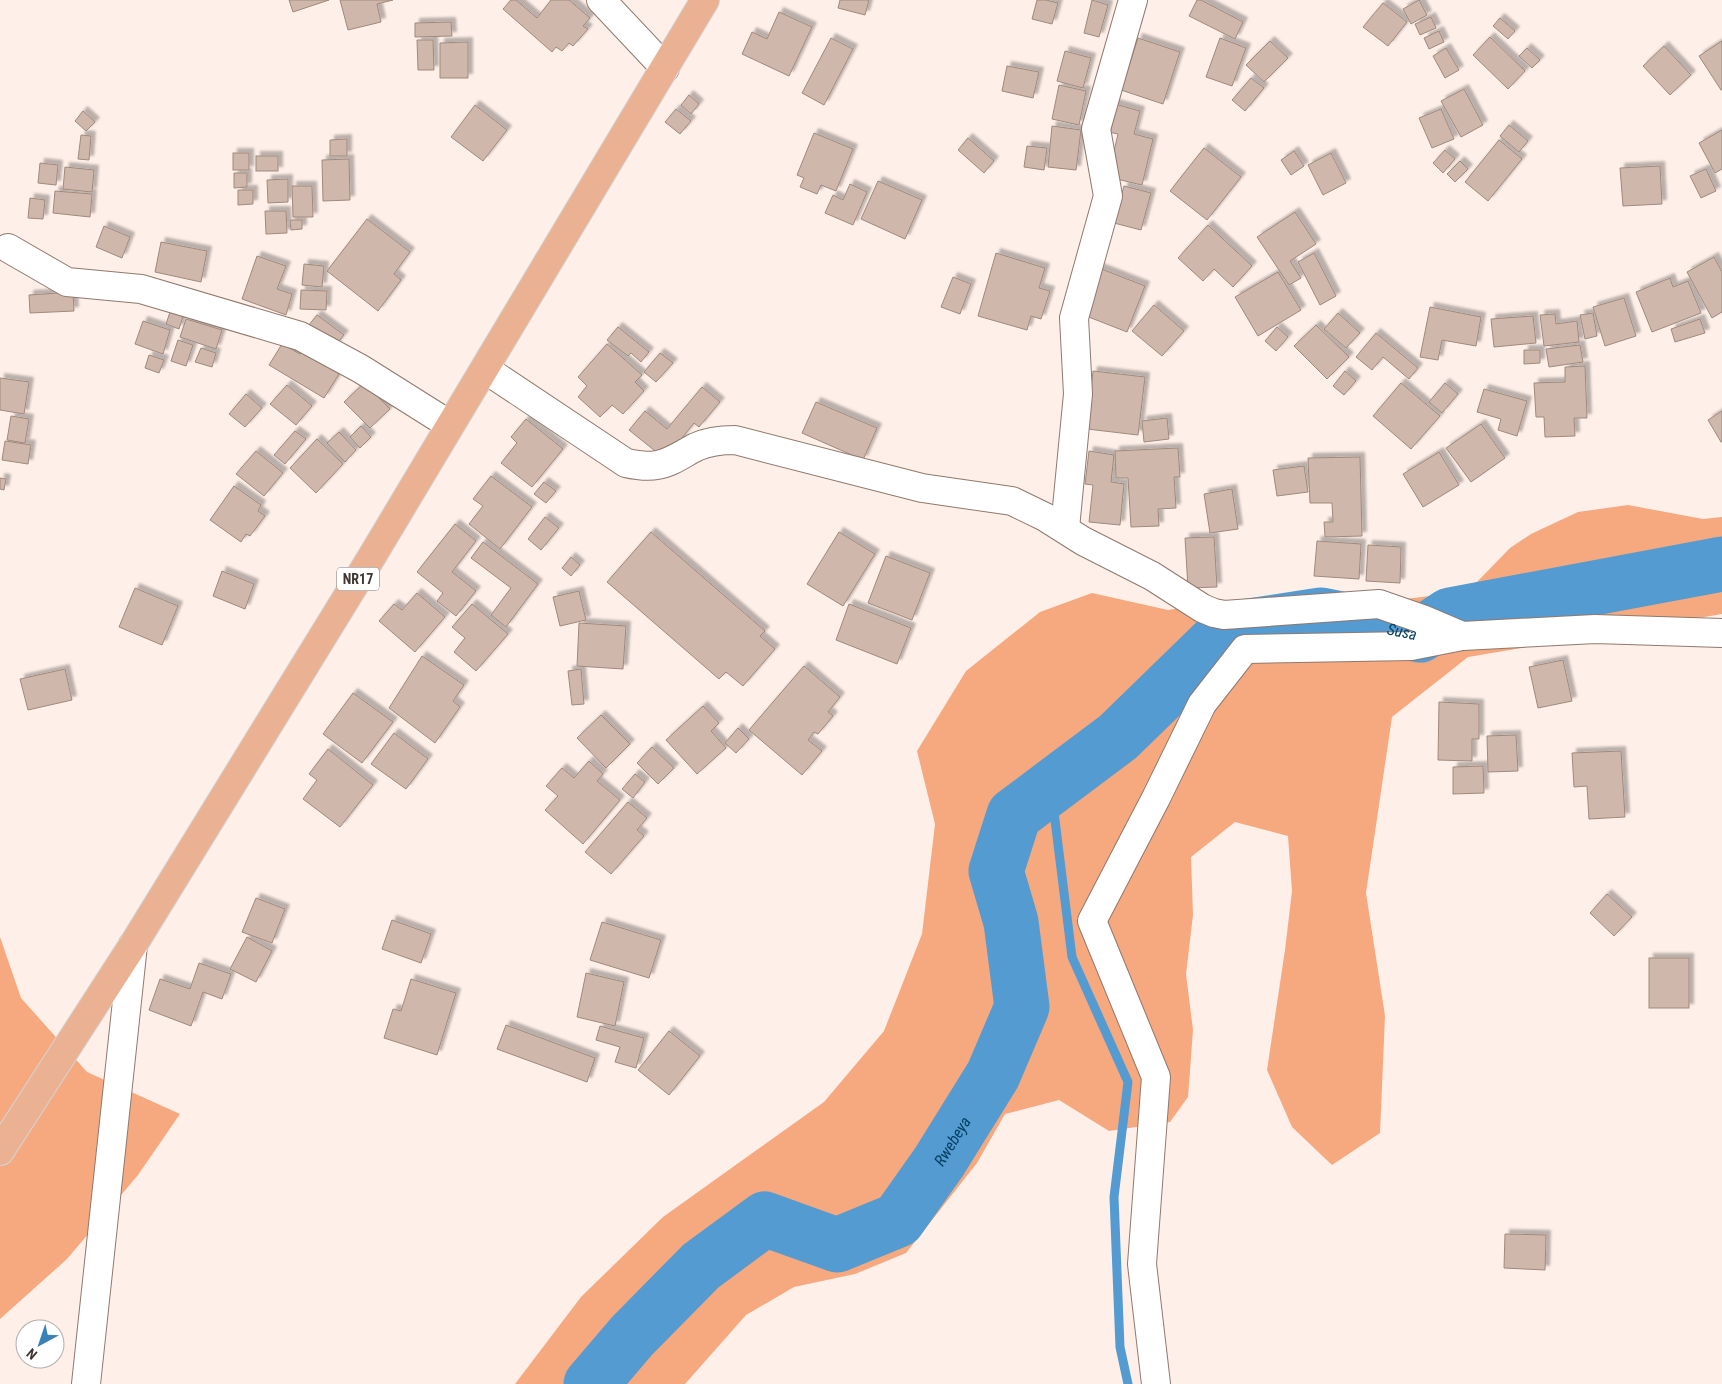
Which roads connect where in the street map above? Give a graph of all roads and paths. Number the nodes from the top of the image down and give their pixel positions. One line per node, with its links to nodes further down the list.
1 (600, 0): 4 (street)
2 (706, 0): 4 (main road, NR17)
3 (1133, 0): 8 (street)
4 (665, 68): 6 (main road, NR17)
5 (8, 248): 7 (street)
6 (485, 368): 7 (main road, NR17); 8 (street)
7 (450, 426): 11 (main road, NR17)
8 (1065, 528): 10 (street)
9 (1722, 633): 10 (street)
10 (1462, 636): 14 (street)
11 (132, 944): 12 (main road, NR17); 13 (street)
12 (0, 1151)
13 (86, 1384)
14 (1156, 1384)

